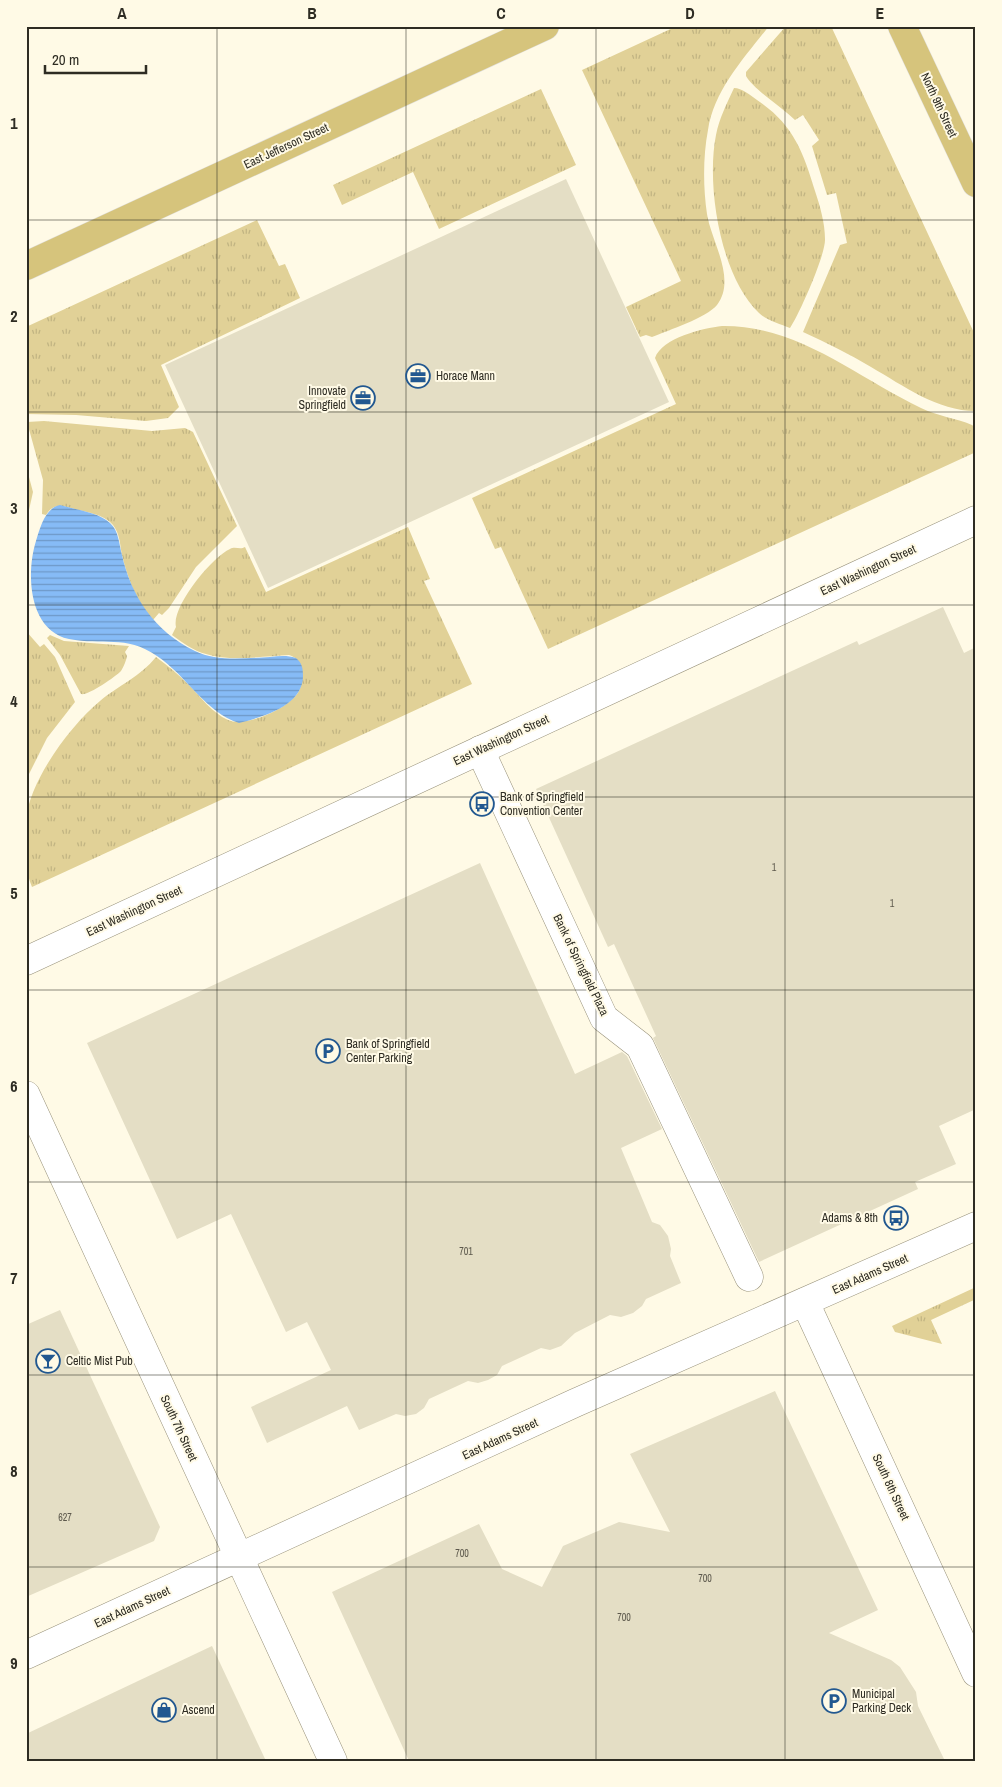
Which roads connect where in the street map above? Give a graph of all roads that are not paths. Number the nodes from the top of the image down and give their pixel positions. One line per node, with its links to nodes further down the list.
1 (545, 26): 4 (main road, East Jefferson Street)
2 (902, 26): 3 (main road, North 9th Street)
3 (976, 183)
4 (26, 266)
5 (976, 520): 6 (street, East Washington Street)
6 (480, 750): 7 (street, East Washington Street); 10 (street, Bank of Springfield Plaza)
7 (26, 961)
8 (26, 1095): 12 (street, South 7th Street)
9 (976, 1226): 11 (street, East Adams Street)
10 (749, 1277)
11 (805, 1302): 12 (street, East Adams Street); 14 (street, South 8th Street)
12 (240, 1558): 13 (street, East Adams Street); 15 (street, South 7th Street)
13 (26, 1655)
14 (976, 1673)
15 (334, 1761)

